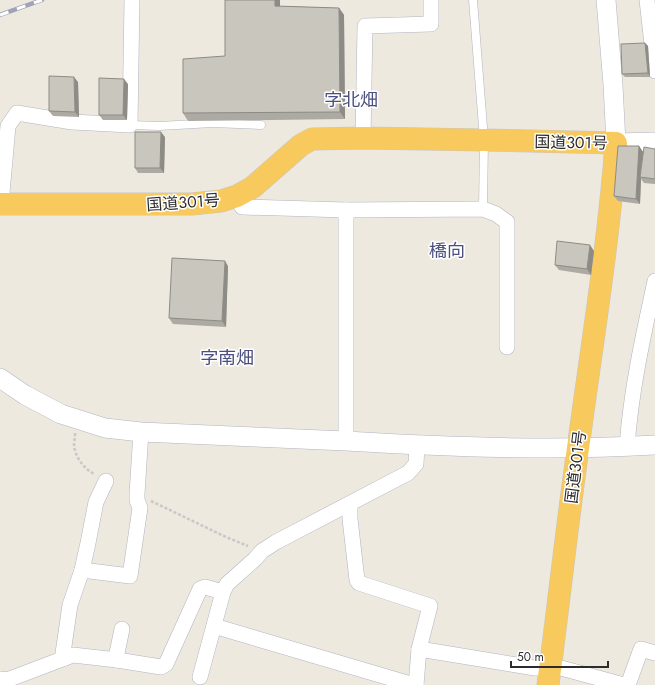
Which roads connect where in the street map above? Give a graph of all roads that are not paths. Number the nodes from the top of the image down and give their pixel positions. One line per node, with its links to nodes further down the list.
1 (132, 0): 7 (street)
2 (431, 0): 9 (street)
3 (473, 0): 10 (lane)
4 (606, 0): 12 (street)
5 (647, 0): 6 (street)
6 (655, 71)
7 (130, 125): 8 (lane); 14 (street)
8 (261, 125)
9 (362, 138): 10 (highway, 国道301号); 13 (highway, 国道301号)
10 (484, 140): 12 (highway, 国道301号); 15 (lane)
11 (655, 142): 12 (street)
12 (616, 143): 25 (highway, 国道301号)
13 (237, 196): 14 (highway, 国道301号); 16 (street)
14 (0, 204)
15 (483, 209): 16 (street); 18 (street)
16 (346, 210): 21 (street)
17 (655, 281): 24 (street)
18 (506, 347)
19 (0, 378): 20 (street)
20 (141, 432): 21 (street); 28 (street)
21 (346, 442): 23 (street)
22 (655, 444): 24 (street)
23 (417, 446): 25 (street); 27 (street)
24 (627, 446): 25 (street)
25 (578, 448): 37 (highway, 国道301号)
26 (106, 481): 28 (street)
27 (350, 504): 29 (street); 32 (street)
28 (82, 570): 34 (street)
29 (223, 592): 30 (street); 35 (street)
30 (214, 626): 36 (street); 39 (street)
31 (122, 629): 35 (street)
32 (420, 649): 37 (street); 39 (street)
33 (655, 653): 41 (street)
34 (65, 658): 35 (street); 38 (street)
35 (117, 660)
36 (200, 677)
37 (549, 677): 40 (street)
38 (0, 679)
39 (416, 685)
40 (624, 685)
41 (628, 685)

